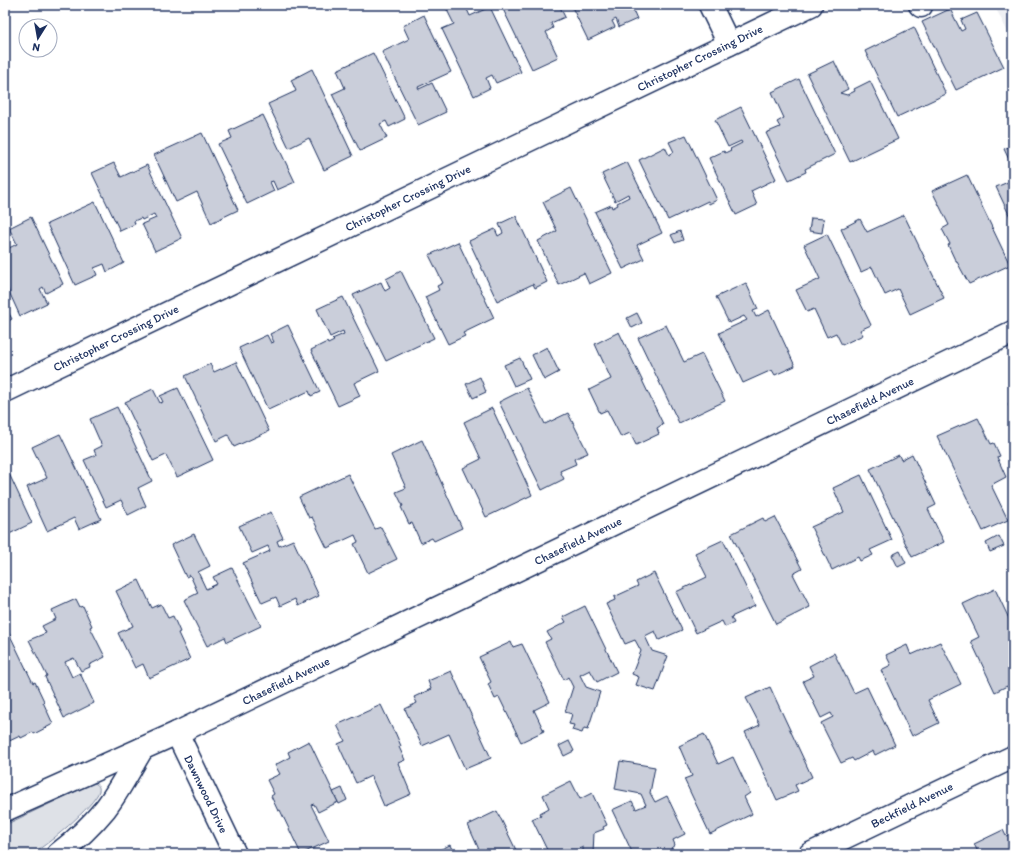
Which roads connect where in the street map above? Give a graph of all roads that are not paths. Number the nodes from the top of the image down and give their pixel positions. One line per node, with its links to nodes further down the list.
1 (710, 5): 3 (street)
2 (811, 5): 3 (street, Christopher Crossing Drive)
3 (729, 44): 5 (street, Christopher Crossing Drive)
4 (1013, 332): 6 (street, Chasefield Avenue)
5 (5, 391)
6 (177, 733): 7 (street, Chasefield Avenue); 11 (street, Dawnwood Drive)
7 (142, 749): 9 (street, Chasefield Avenue); 10 (street)
8 (1013, 757): 12 (street, Beckfield Avenue)
9 (5, 810)
10 (58, 854)
11 (235, 854)
12 (810, 854)

